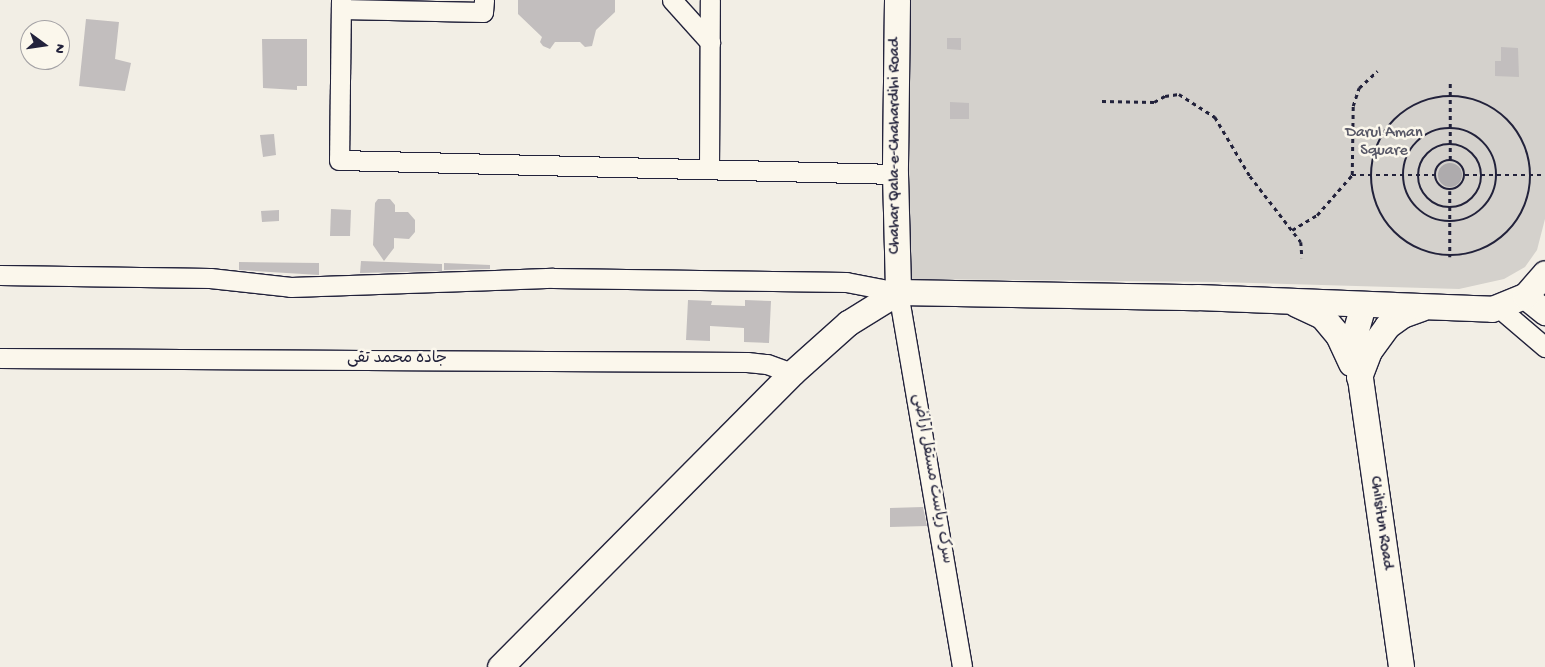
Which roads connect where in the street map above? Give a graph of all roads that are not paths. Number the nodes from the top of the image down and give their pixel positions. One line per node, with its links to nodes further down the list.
1 (484, 0): 5 (street)
2 (672, 0): 6 (street)
3 (710, 0): 6 (street)
4 (897, 0): 8 (main road, Chahar Qala-e-Chahardihi Road)
5 (341, 5): 7 (street)
6 (710, 42): 7 (street)
7 (709, 169): 8 (street)
8 (895, 174): 11 (main road, Chahar Qala-e-Chahardihi Road)
9 (1545, 273): 12 (main road)
10 (0, 275): 11 (street)
11 (898, 292): 13 (main road); 20 (main road); 23 (street, سرک ریاست مستقل اراضی)
12 (1525, 296): 15 (main road); 17 (main road)
13 (1276, 300): 14 (main road); 21 (main road)
14 (1364, 305): 16 (main road); 21 (main road)
15 (1498, 307): 16 (main road); 18 (street)
16 (1422, 308): 21 (main road)
17 (1545, 312)
18 (1545, 347)
19 (0, 358): 20 (street, جاده محمد تقی)
20 (792, 373): 22 (main road)
21 (1358, 379): 24 (main road, Chilsitun Road)
22 (500, 667)
23 (962, 667)
24 (1401, 667)

